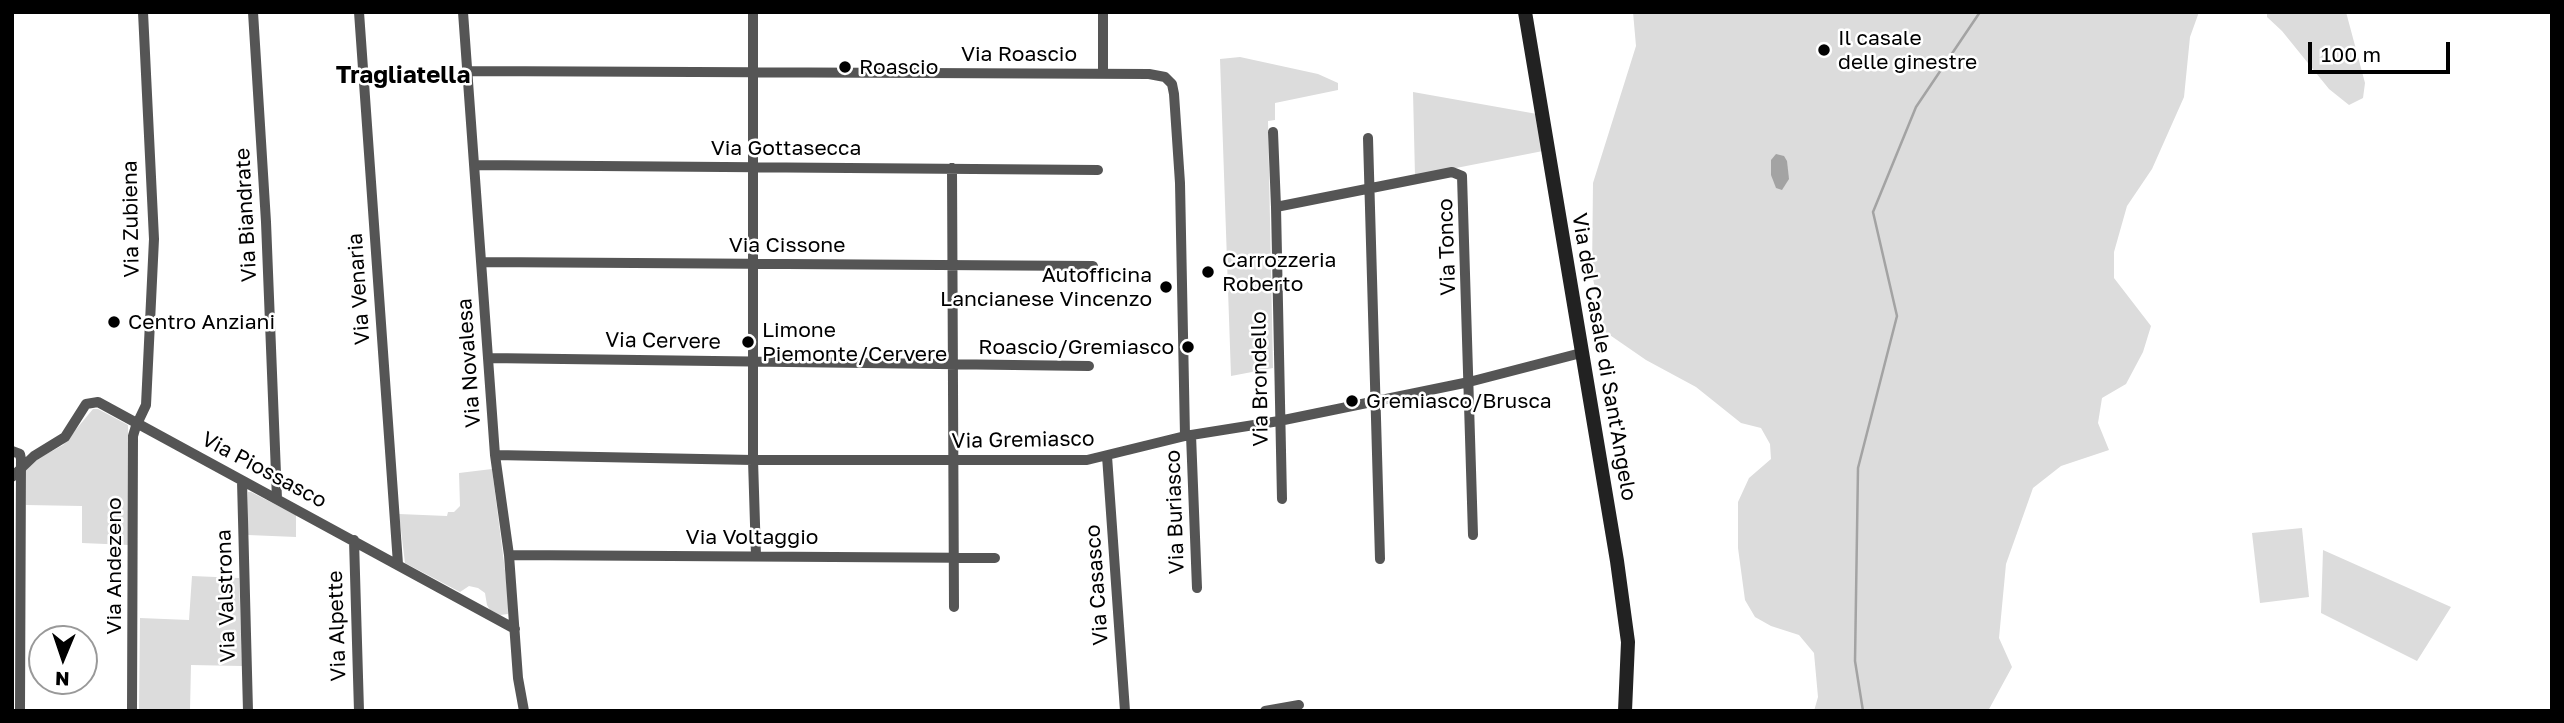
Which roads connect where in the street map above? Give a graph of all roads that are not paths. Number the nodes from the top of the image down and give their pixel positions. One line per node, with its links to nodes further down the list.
1 (143, 12): 31 (street, Via Zubiena)
2 (253, 12): 41 (street, Via Biandrate)
3 (359, 12): 50 (street, Via Venaria)
4 (463, 12): 8 (street, Via Novalesa)
5 (753, 12): 10 (street)
6 (1103, 12): 9 (street)
7 (1525, 12): 23 (main road, Via del Casale di Sant'Angelo)
8 (467, 71): 10 (street, Via Roascio); 13 (street, Via Novalesa)
9 (1103, 73): 10 (street, Via Roascio); 32 (street, Via Roascio)
10 (755, 74): 14 (street)
11 (1273, 132): 18 (street, Via Brondello)
12 (1368, 138): 17 (street)
13 (474, 164): 14 (street, Via Gottasecca); 19 (street, Via Novalesa)
14 (754, 167): 15 (street, Via Gottasecca); 20 (street)
15 (952, 168): 16 (street, Via Gottasecca); 21 (street)
16 (1098, 170)
17 (1369, 188): 18 (street, Via Tonco); 28 (street, Via Tonco); 29 (street)
18 (1276, 207): 30 (street, Via Brondello)
19 (481, 262): 20 (street, Via Cissone); 24 (street, Via Novalesa)
20 (752, 264): 21 (street, Via Cissone); 25 (street)
21 (952, 266): 22 (street, Via Cissone); 26 (street)
22 (1093, 266)
23 (1581, 353): 28 (street, Via Gremiasco); 62 (main road, Via del Casale di Sant'Angelo)
24 (488, 358): 25 (street, Via Cervere); 34 (street, Via Novalesa)
25 (753, 361): 26 (street, Via Cervere); 36 (street)
26 (951, 363): 27 (street, Via Cervere); 37 (street)
27 (1089, 366)
28 (1469, 382): 29 (street, Via Gremiasco); 43 (street)
29 (1375, 401): 30 (street, Via Gremiasco); 49 (street)
30 (1279, 421): 32 (street, Via Gremiasco); 42 (street, Via Brondello)
31 (137, 423): 38 (street, Via Piossasco); 40 (street, Via Piossasco); 56 (street, Via Andezeno)
32 (1188, 436): 35 (street, Via Gremiasco); 51 (street, Via Buriasco)
33 (12, 451): 38 (street)
34 (495, 455): 36 (street, Via Gremiasco); 45 (street, Via Novalesa)
35 (1107, 456): 37 (street, Via Gremiasco); 60 (street, Via Casasco)
36 (753, 460): 37 (street, Via Gremiasco); 46 (street)
37 (952, 461): 47 (street)
38 (21, 469): 39 (street, Via Piossasco); 55 (street)
39 (12, 477)
40 (242, 481): 41 (street, Via Piossasco); 57 (street, Via Valstrona)
41 (277, 499): 44 (street, Via Piossasco)
42 (1282, 499)
43 (1473, 535)
44 (354, 540): 50 (street, Via Piossasco); 58 (street, Via Alpette)
45 (509, 555): 46 (street, Via Voltaggio); 53 (street, Via Novalesa)
46 (756, 556): 47 (street, Via Voltaggio)
47 (953, 558): 48 (street, Via Voltaggio); 52 (street)
48 (995, 558)
49 (1380, 559)
50 (398, 564): 53 (street, Via Piossasco)
51 (1197, 588)
52 (954, 607)
53 (515, 629): 59 (street, Via Novalesa)
54 (1299, 705): 61 (street)
55 (20, 711)
56 (132, 711)
57 (248, 711)
58 (359, 711)
59 (524, 711)
60 (1125, 711)
61 (1265, 711)
62 (1625, 711)

